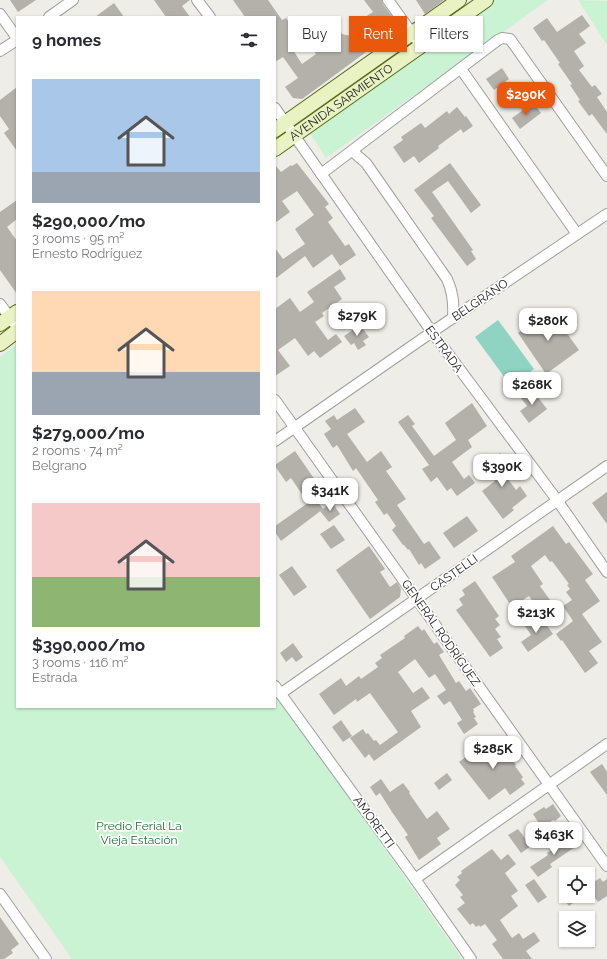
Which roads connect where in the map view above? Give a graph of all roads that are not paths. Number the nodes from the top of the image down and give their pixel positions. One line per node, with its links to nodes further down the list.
1 (73, 0): 7 (street)
2 (197, 0): 8 (street)
3 (388, 0): 10 (street)
4 (459, 0): 10 (main road, AVENIDA SARMIENTO)
5 (486, 0): 9 (main road, AVENIDA SARMIENTO)
6 (0, 14): 11 (street)
7 (50, 16)
8 (209, 16)
9 (463, 16)
10 (412, 34): 12 (street); 18 (main road, AVENIDA SARMIENTO)
11 (16, 38)
12 (415, 38)
13 (16, 40): 15 (street)
14 (415, 50): 19 (main road, AVENIDA SARMIENTO)
15 (0, 51)
16 (461, 69): 21 (street); 23 (street); 25 (street)
17 (276, 112): 18 (street, ESTRADA)
18 (280, 127): 19 (street, ESTRADA)
19 (294, 136): 20 (main road, AVENIDA SARMIENTO); 22 (street, ESTRADA)
20 (276, 148)
21 (352, 151): 22 (street); 27 (street)
22 (321, 174): 30 (street, ESTRADA)
23 (607, 176)
24 (607, 214): 25 (street, BELGRANO)
25 (577, 234): 27 (street, BELGRANO)
26 (0, 304): 28 (street)
27 (453, 318): 30 (street, BELGRANO)
28 (11, 320)
29 (16, 332): 31 (main road)
30 (432, 332): 33 (street, BELGRANO); 36 (street, ESTRADA)
31 (0, 344)
32 (276, 401): 33 (street, GENERAL RODRÍGUEZ)
33 (295, 427): 34 (street, BELGRANO); 38 (street, GENERAL RODRÍGUEZ)
34 (276, 440)
35 (607, 466): 36 (street, CASTELLI)
36 (557, 500): 37 (street, ESTRADA); 38 (street, CASTELLI)
37 (607, 572)
38 (417, 599): 39 (street, CASTELLI); 41 (street, GENERAL RODRÍGUEZ)
39 (278, 690): 43 (street, AMORETTI)
40 (607, 744): 41 (street)
41 (550, 785): 42 (street, GENERAL RODRÍGUEZ); 43 (street)
42 (607, 866)
43 (415, 878): 46 (street, AMORETTI)
44 (0, 895): 45 (street)
45 (46, 959)
46 (471, 959)

